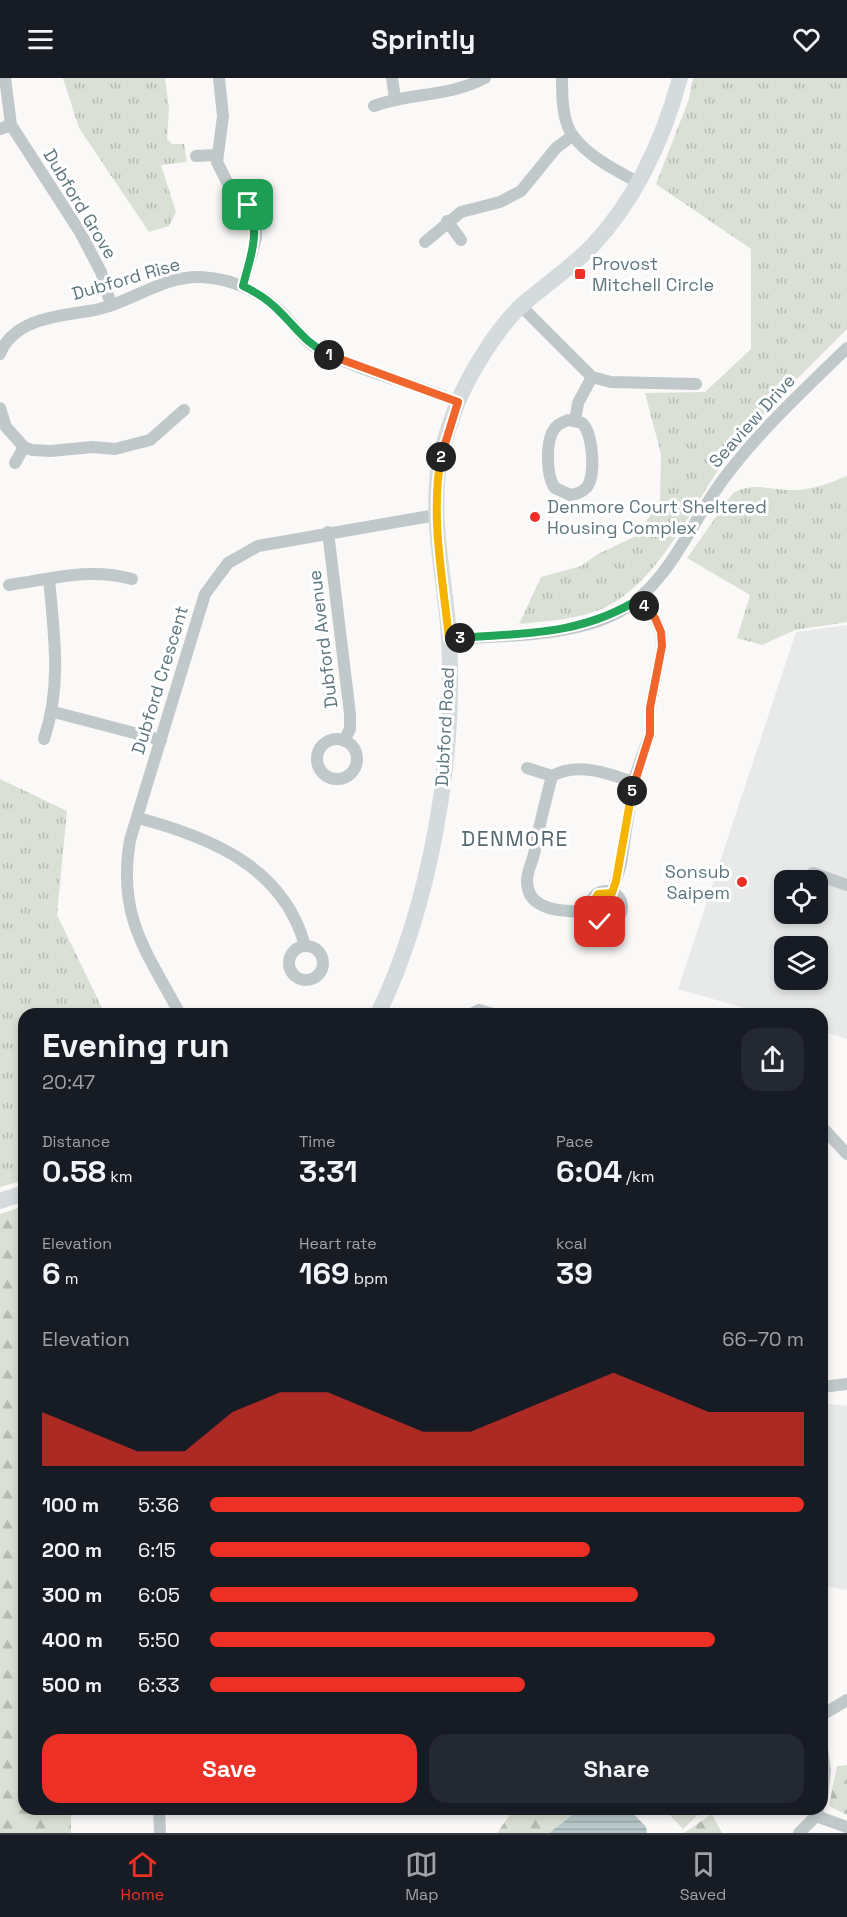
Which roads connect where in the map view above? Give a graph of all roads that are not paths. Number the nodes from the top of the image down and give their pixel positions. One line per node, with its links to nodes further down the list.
1 (5, 78): 9 (street, Dubford Grove)
2 (219, 78): 11 (street)
3 (392, 78): 7 (street)
4 (485, 78): 7 (street)
5 (562, 78): 10 (street)
6 (680, 78): 13 (street, Dubford Road)
7 (395, 98): 8 (street)
8 (374, 105)
9 (6, 127): 18 (street, Dubford Grove)
10 (572, 136): 13 (street); 14 (street)
11 (216, 155): 12 (street); 17 (street)
12 (196, 156)
13 (639, 183): 19 (street, Dubford Road)
14 (447, 221): 15 (street); 16 (street)
15 (460, 240)
16 (425, 242)
17 (243, 286): 18 (street, Dubford Rise); 24 (street, Dubford Rise)
18 (111, 305): 21 (street, Dubford Rise)
19 (521, 306): 22 (street); 24 (street, Dubford Road)
20 (847, 348): 37 (street, Seaview Drive)
21 (1, 349)
22 (592, 377): 23 (street); 27 (street)
23 (696, 384)
24 (458, 402): 30 (street, Dubford Road)
25 (0, 408): 28 (street)
26 (184, 410): 28 (street)
27 (575, 421): 27 (street)
28 (24, 447): 29 (street)
29 (15, 464)
30 (436, 515): 31 (street, Dubford Crescent); 38 (street, Dubford Road)
31 (328, 532): 41 (street, Dubford Crescent); 42 (street, Dubford Avenue)
32 (117, 560): 33 (street)
33 (114, 574): 34 (street); 35 (street)
34 (49, 579): 36 (street); 39 (street)
35 (132, 579)
36 (9, 585)
37 (639, 599): 38 (street, Seaview Drive); 45 (street)
38 (449, 639): 53 (street, Dubford Road)
39 (54, 712): 40 (street); 41 (street)
40 (44, 739)
41 (161, 740): 46 (street, Dubford Crescent)
42 (344, 741)
43 (527, 768): 44 (street)
44 (552, 776): 45 (street); 50 (street)
45 (633, 782): 49 (street)
46 (138, 818): 51 (street); 52 (street, Dubford Crescent)
47 (828, 878): 48 (street)
48 (847, 885)
49 (612, 893): 50 (street); 50 (street)
50 (591, 911)
51 (305, 946)
52 (177, 1008)
53 (381, 1008)
54 (828, 1133): 55 (street)
55 (847, 1154)
56 (18, 1195): 57 (street)
57 (0, 1201)
58 (847, 1384): 59 (street)
59 (828, 1386)
60 (847, 1700): 61 (street)
61 (828, 1711)
62 (159, 1815): 66 (street)
63 (814, 1815): 67 (street)
64 (823, 1815): 65 (street)
65 (847, 1827)
66 (160, 1833)
67 (799, 1833)

